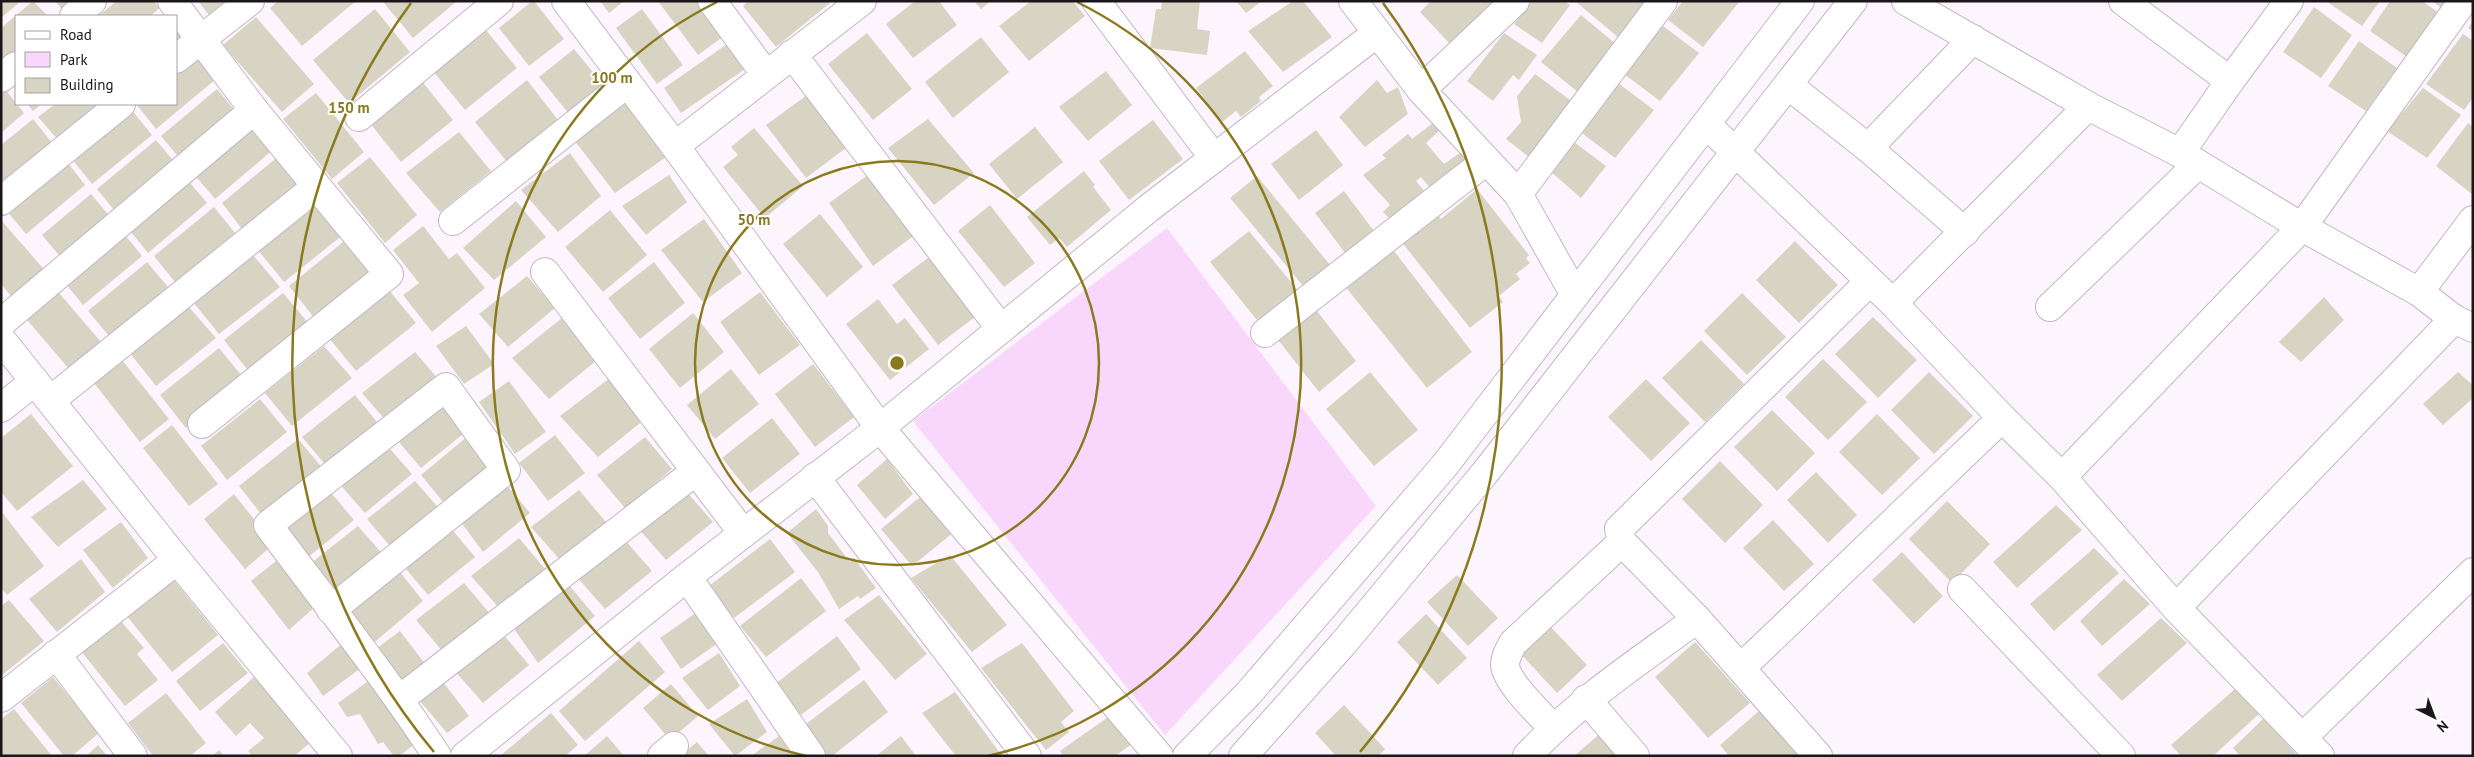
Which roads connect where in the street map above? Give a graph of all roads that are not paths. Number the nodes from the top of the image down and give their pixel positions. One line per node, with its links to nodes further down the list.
1 (92, 1): 18 (street)
2 (172, 1): 20 (street)
3 (250, 1): 20 (street)
4 (499, 1): 34 (street)
5 (566, 1): 28 (street)
6 (712, 1): 25 (street)
7 (862, 1): 22 (street)
8 (1096, 1): 39 (street)
9 (1352, 1): 19 (street)
10 (1515, 1): 30 (street)
11 (1663, 1): 43 (street)
12 (1800, 1): 35 (street)
13 (1853, 1): 29 (street)
14 (1906, 1): 21 (street)
15 (2123, 1): 27 (street)
16 (2290, 1): 27 (street)
17 (2463, 1): 47 (street)
18 (75, 15)
19 (1377, 33): 30 (street); 39 (street)
20 (201, 38): 23 (street); 33 (street)
21 (1973, 39): 32 (street); 37 (street)
22 (792, 54): 25 (street); 57 (street)
23 (178, 56)
24 (15, 67): 26 (street)
25 (766, 74): 36 (street)
26 (1, 78)
27 (2230, 81): 40 (street)
28 (626, 84): 36 (street); 46 (street)
29 (1788, 85): 37 (street); 38 (street)
30 (1421, 90): 41 (street)
31 (119, 105): 44 (street)
32 (2088, 106): 40 (street); 48 (street)
33 (254, 110): 42 (street); 55 (street)
34 (359, 117)
35 (1706, 124): 38 (street); 52 (street)
36 (675, 146): 64 (street)
37 (1868, 148): 48 (street)
38 (1736, 154): 50 (street); 92 (street)
39 (1214, 158): 57 (street)
40 (2189, 159): 47 (street); 54 (street)
41 (1486, 161): 43 (street); 58 (street)
42 (316, 187): 60 (street); 63 (street)
43 (1518, 194): 52 (street)
44 (1, 200)
45 (2473, 220): 51 (street)
46 (453, 221)
47 (2302, 227): 51 (street); 67 (street)
48 (1965, 232): 53 (street)
49 (545, 272): 65 (street)
50 (1870, 282): 53 (street); 69 (street)
51 (2419, 292): 56 (street)
52 (1575, 295): 91 (street)
53 (1893, 303): 62 (street)
54 (2050, 306)
55 (1, 323)
56 (2464, 324): 74 (street)
57 (1001, 329): 64 (street)
58 (1265, 332)
59 (1, 339): 60 (street)
60 (43, 390): 61 (street); 70 (street)
61 (1, 408)
62 (2002, 418): 67 (street); 78 (street)
63 (202, 424)
64 (880, 428): 66 (street); 90 (street)
65 (696, 471): 68 (street); 80 (street)
66 (815, 477): 68 (street); 89 (street)
67 (2062, 477): 74 (street)
68 (744, 533): 72 (street)
69 (1622, 542): 76 (street); 82 (street)
70 (177, 560): 77 (street); 85 (street)
71 (2473, 572): 83 (street)
72 (687, 577): 87 (street); 88 (street)
73 (1962, 589): 96 (street)
74 (2176, 608): 83 (street)
75 (331, 610): 75 (street); 80 (street)
76 (1697, 619): 78 (street); 81 (street)
77 (56, 654): 79 (street); 84 (street)
78 (1741, 668): 95 (street)
79 (1, 698)
80 (400, 699): 86 (street)
81 (1586, 699): 82 (street); 94 (street)
82 (1553, 728): 93 (street)
83 (2312, 746)
84 (133, 756)
85 (338, 756)
86 (437, 756)
87 (465, 756)
88 (811, 756)
89 (1027, 756)
90 (1159, 756)
91 (1186, 756)
92 (1243, 756)
93 (1527, 756)
94 (1635, 756)
95 (1818, 756)
96 (2122, 756)

